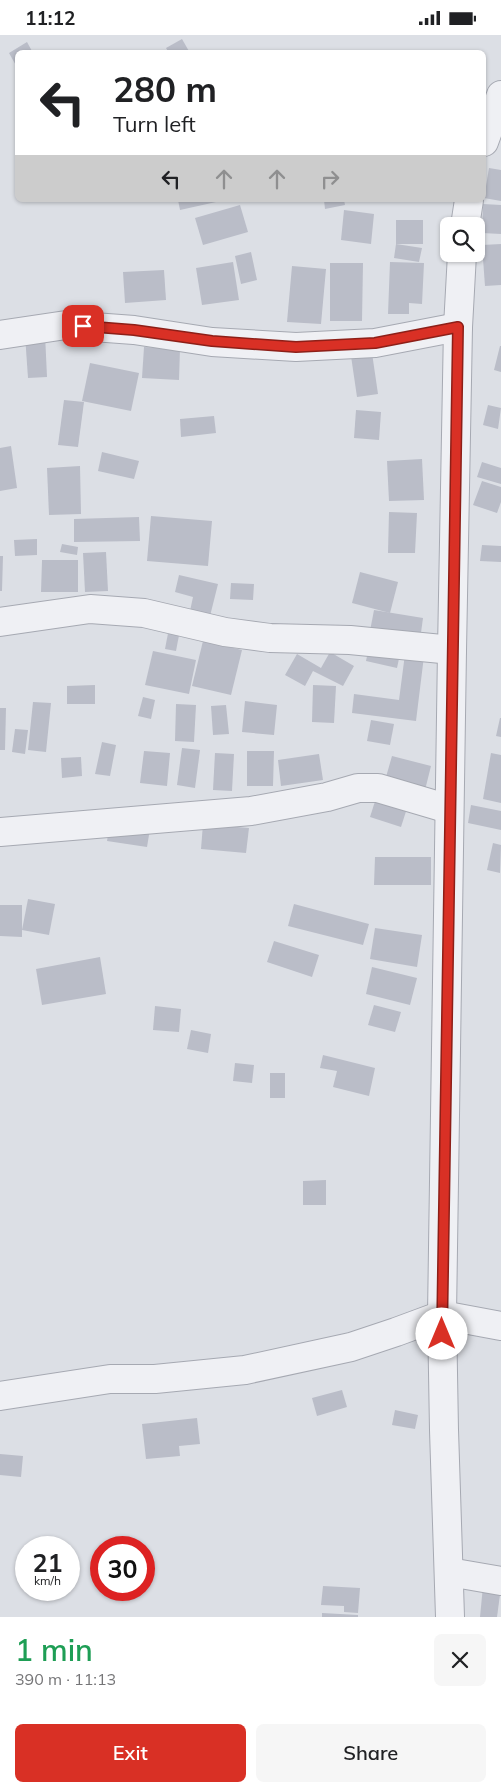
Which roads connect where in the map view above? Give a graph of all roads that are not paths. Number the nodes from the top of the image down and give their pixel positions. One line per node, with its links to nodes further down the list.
1 (501, 95): 2 (street)
2 (486, 136)
3 (469, 202): 4 (street)
4 (466, 217)
5 (462, 262): 6 (street)
6 (458, 327): 7 (street); 9 (street)
7 (0, 335)
8 (0, 622): 9 (street)
9 (452, 650): 10 (street)
10 (449, 809): 11 (street); 12 (street)
11 (0, 831)
12 (442, 1315): 13 (street); 14 (street); 15 (street)
13 (501, 1326)
14 (0, 1395)
15 (449, 1573): 16 (street); 17 (street)
16 (501, 1581)
17 (450, 1617)

